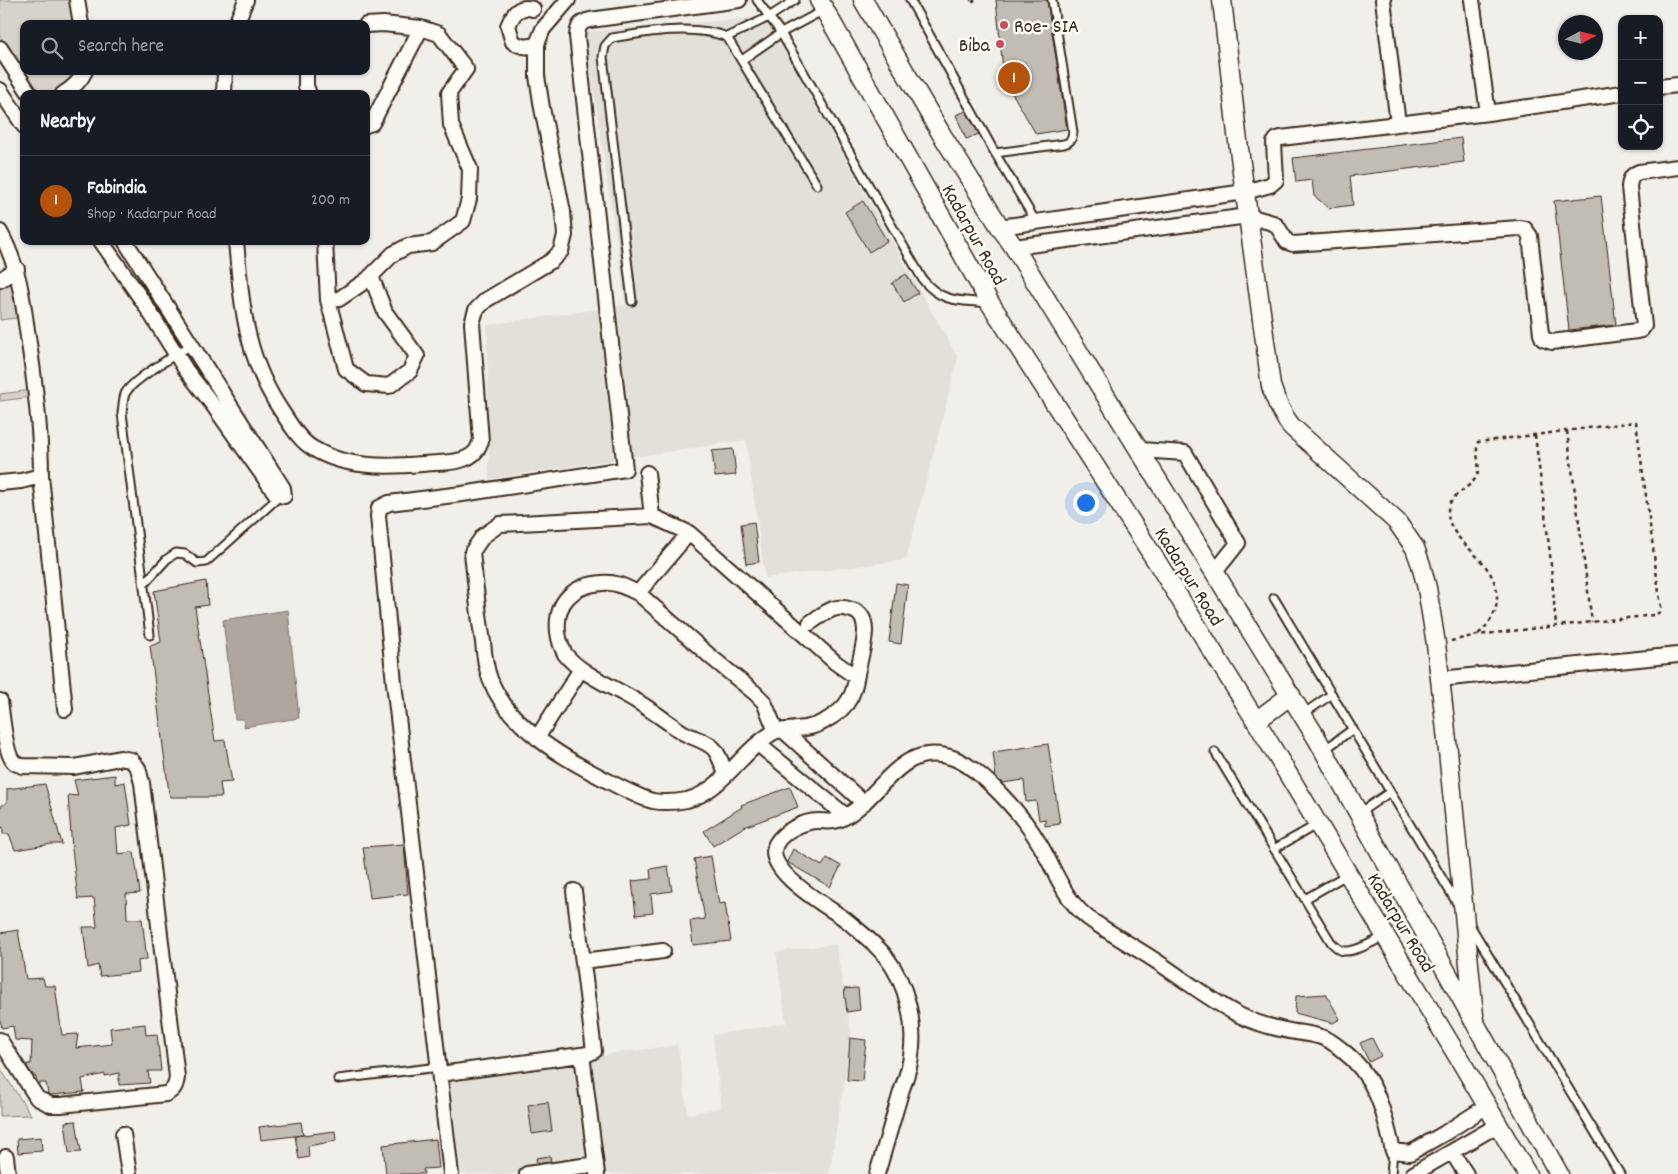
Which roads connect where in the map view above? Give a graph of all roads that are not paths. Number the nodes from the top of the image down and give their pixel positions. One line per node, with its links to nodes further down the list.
1 (77, 0): 16 (street)
2 (246, 0): 17 (street)
3 (568, 0): 20 (street)
4 (739, 0): 112 (street)
5 (757, 0): 15 (lane)
6 (795, 0): 15 (lane)
7 (863, 0): 49 (street, Kadarpur Road)
8 (910, 0): 41 (lane)
9 (1052, 0): 41 (lane)
10 (1222, 0): 44 (street)
11 (1383, 0): 40 (street)
12 (1472, 0): 37 (street)
13 (532, 4): 20 (street); 23 (street)
14 (822, 5): 21 (lane); 63 (street, Kadarpur Road)
15 (769, 17): 21 (lane); 22 (lane)
16 (80, 20)
17 (238, 20)
18 (370, 25): 19 (street)
19 (421, 28): 39 (street); 59 (street)
20 (543, 29): 23 (street)
21 (780, 34): 25 (lane); 63 (lane)
22 (727, 37): 25 (lane); 62 (lane)
23 (537, 44): 55 (street)
24 (0, 48): 32 (street)
25 (742, 60): 43 (lane)
26 (84, 75): 33 (street)
27 (225, 75): 34 (street)
28 (306, 75): 35 (street)
29 (1678, 84): 30 (street)
30 (1663, 86)
31 (0, 90): 38 (street)
32 (27, 90)
33 (69, 90)
34 (224, 90)
35 (308, 90)
36 (1618, 94): 37 (street)
37 (1488, 113): 40 (street)
38 (20, 120)
39 (370, 124)
40 (1398, 124): 44 (street)
41 (994, 153): 48 (lane)
42 (1678, 167): 47 (street)
43 (817, 186)
44 (1245, 192): 45 (street); 47 (street)
45 (1152, 206): 46 (street); 50 (street)
46 (1074, 216): 48 (street); 52 (street)
47 (1248, 216): 50 (street); 82 (street)
48 (1036, 222): 49 (street)
49 (1000, 227): 57 (street, Kadarpur Road)
50 (1155, 227): 52 (street)
51 (0, 232): 58 (street)
52 (1077, 238): 57 (street)
53 (104, 245): 65 (street)
54 (128, 245): 64 (street)
55 (240, 245)
56 (325, 245): 61 (street)
57 (1014, 247): 66 (street, Kadarpur Road)
58 (17, 269): 60 (street); 68 (street)
59 (371, 276): 61 (street); 61 (street)
60 (0, 280)
61 (328, 300)
62 (632, 301)
63 (990, 303): 88 (street, Kadarpur Road)
64 (191, 345): 65 (lane); 70 (street)
65 (176, 355): 70 (street); 74 (lane)
66 (1140, 450): 73 (street, Kadarpur Road); 73 (street)
67 (647, 473): 71 (street)
68 (41, 476): 69 (street); 86 (street)
69 (0, 483)
70 (280, 496): 74 (lane)
71 (652, 516): 72 (street); 91 (street)
72 (689, 533): 75 (street); 81 (street)
73 (1215, 572): 84 (street, Kadarpur Road)
74 (144, 584): 78 (lane)
75 (638, 593): 80 (street); 90 (street)
76 (1274, 598): 83 (lane)
77 (810, 623): 81 (street)
78 (150, 635)
79 (1678, 655): 82 (street)
80 (581, 669): 91 (street); 95 (street)
81 (856, 677): 90 (street)
82 (1440, 679): 105 (street)
83 (1332, 694): 87 (lane); 89 (lane)
84 (1291, 695): 87 (street, Kadarpur Road); 88 (street)
85 (0, 701): 110 (street)
86 (65, 708)
87 (1303, 715): 93 (street, Kadarpur Road)
88 (1256, 721): 100 (street, Kadarpur Road)
89 (1353, 729): 93 (lane); 96 (lane)
90 (780, 731): 92 (street); 97 (street)
91 (537, 738): 95 (street)
92 (758, 744): 95 (street); 99 (street)
93 (1324, 750): 98 (street, Kadarpur Road)
94 (1215, 752): 101 (lane)
95 (726, 774)
96 (1390, 792): 98 (lane); 105 (lane)
97 (864, 803): 99 (street); 118 (street)
98 (1359, 813): 109 (street, Kadarpur Road)
99 (846, 816): 125 (street)
100 (1318, 824): 101 (lane); 102 (street, Kadarpur Road)
101 (1274, 849): 104 (lane)
102 (1348, 873): 104 (lane); 106 (street, Kadarpur Road)
103 (574, 892): 108 (street)
104 (1305, 899): 106 (lane)
105 (1463, 914): 109 (street); 131 (lane)
106 (1386, 936): 114 (street, Kadarpur Road)
107 (663, 951): 108 (street)
108 (583, 961): 111 (street)
109 (1475, 1024): 130 (street, Kadarpur Road)
110 (0, 1040)
111 (582, 1055): 112 (street); 120 (street)
112 (439, 1071): 113 (lane); 123 (street)
113 (338, 1079)
114 (1487, 1106): 115 (street, Kadarpur Road); 118 (street)
115 (1498, 1125): 117 (street); 129 (street, Kadarpur Road)
116 (123, 1134): 122 (street)
117 (1455, 1150): 127 (street); 128 (street)
118 (1393, 1151): 126 (lane)
119 (6, 1157): 121 (street)
120 (596, 1169): 124 (street)
121 (8, 1174)
122 (129, 1174)
123 (451, 1174)
124 (527, 1174)
125 (877, 1174)
126 (1392, 1174)
127 (1412, 1174)
128 (1466, 1174)
129 (1527, 1174)
130 (1559, 1174)
131 (1620, 1174)

